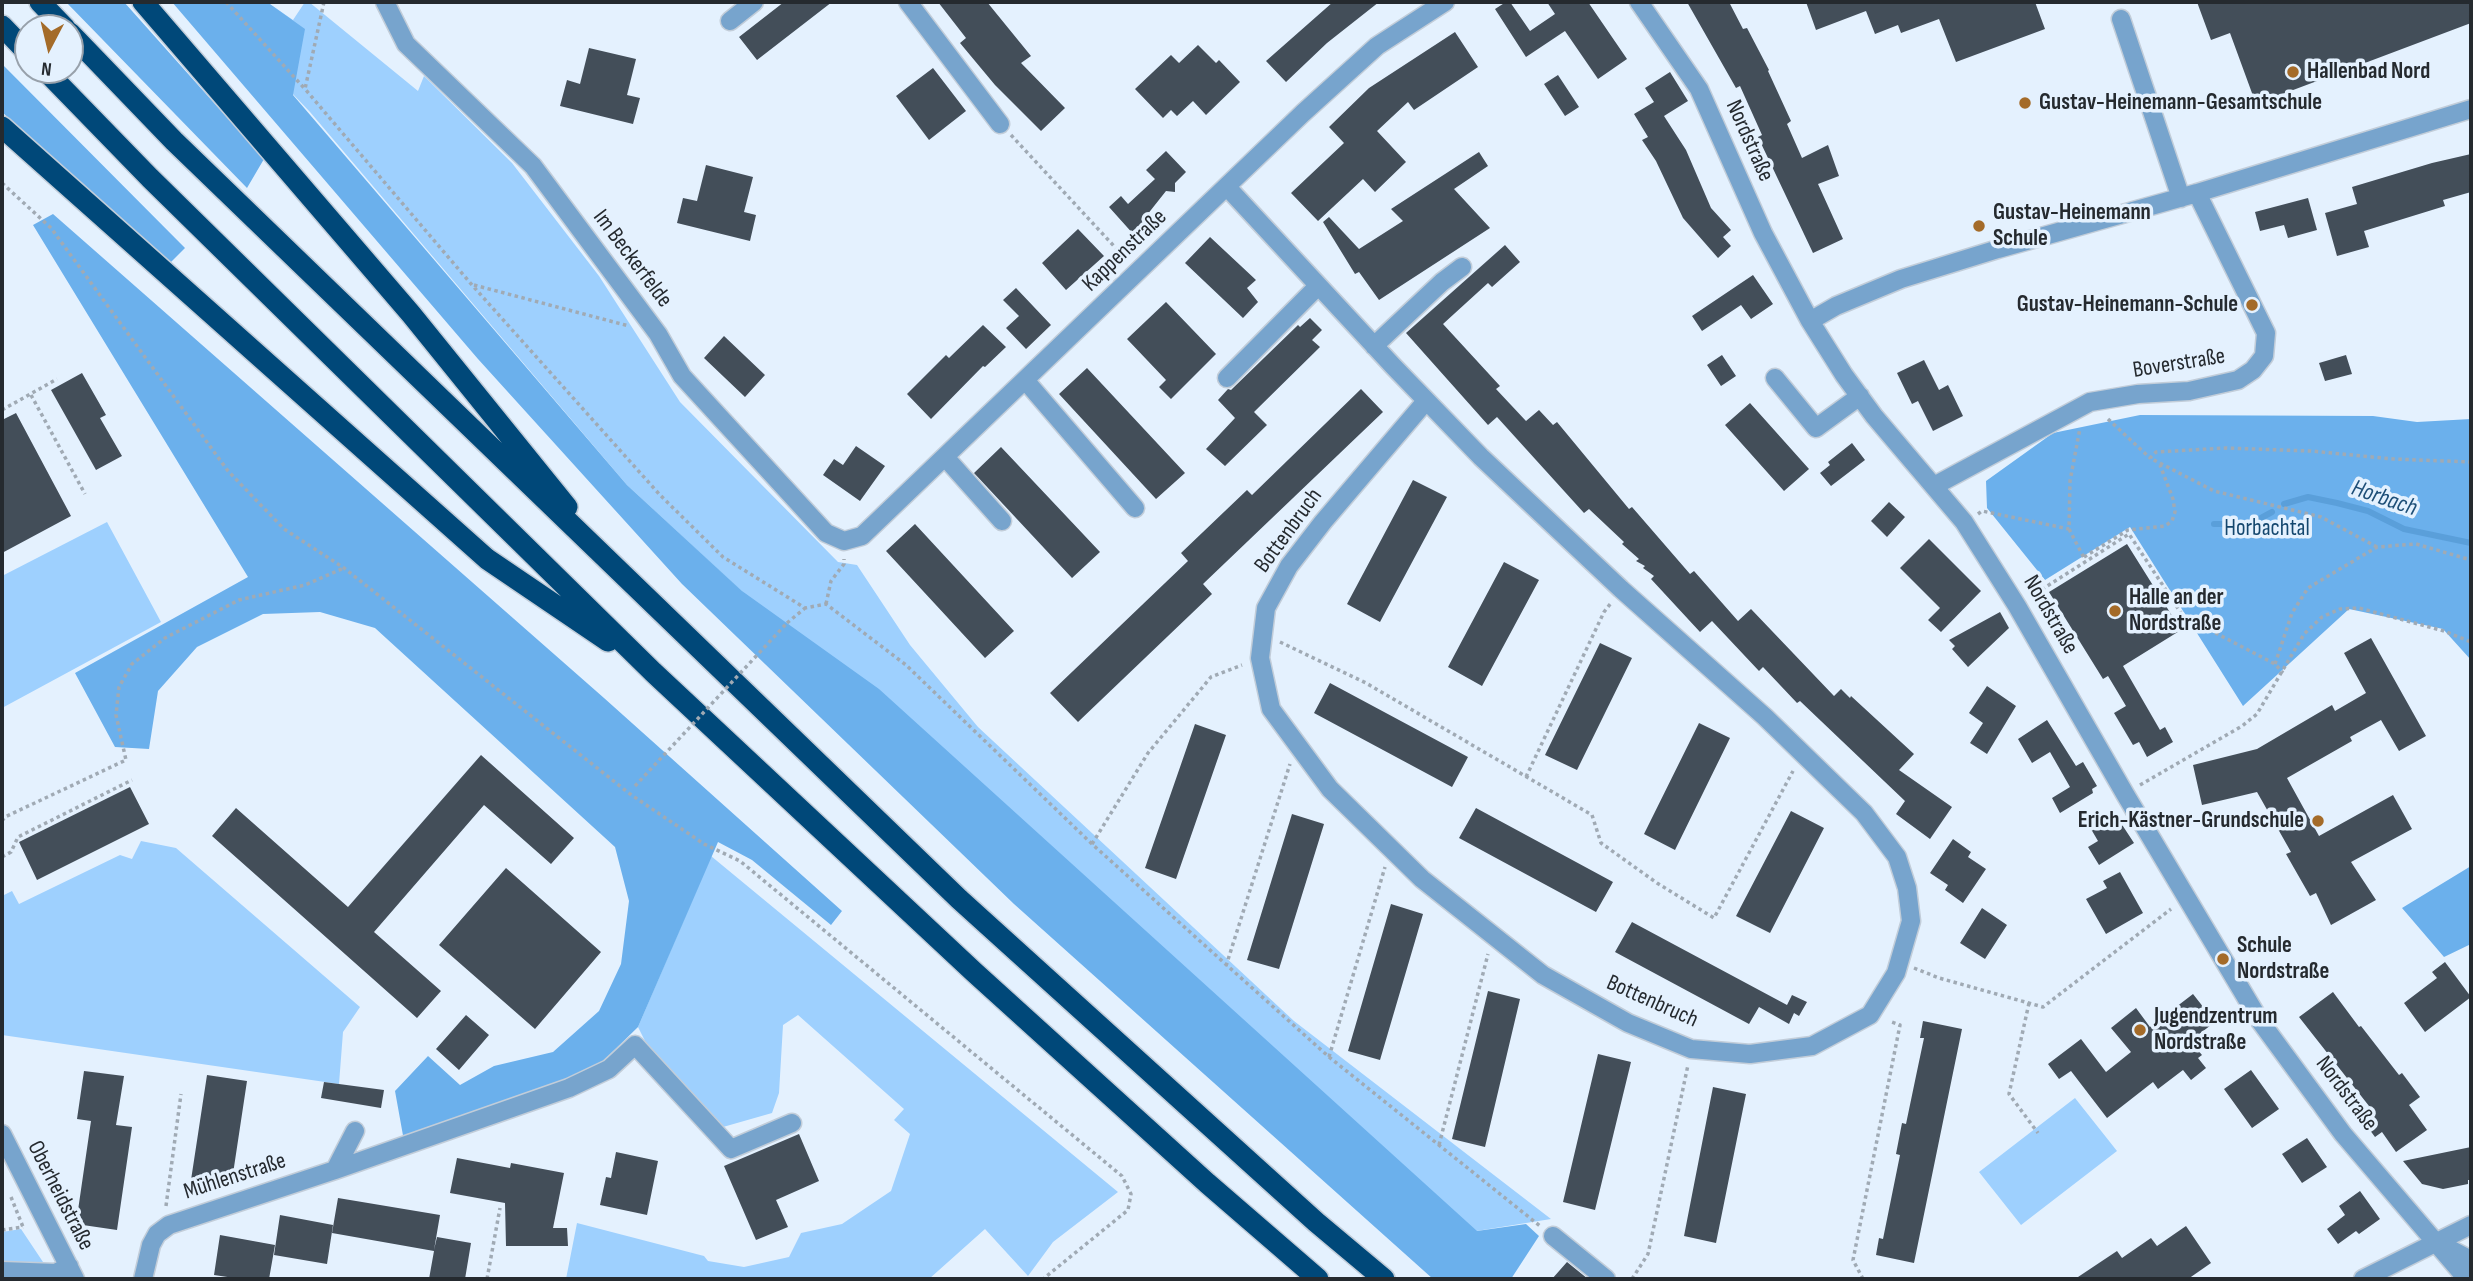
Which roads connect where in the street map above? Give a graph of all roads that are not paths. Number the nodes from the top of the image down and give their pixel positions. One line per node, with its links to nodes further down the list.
1 (143, 2): 30 (highway)
2 (385, 2): 29 (street, Im Beckerfelde)
3 (754, 2): 8 (street)
4 (908, 2): 12 (street)
5 (1445, 2): 14 (street, Kappenstraße)
6 (1639, 2): 18 (street, Nordstraße)
7 (2121, 19): 15 (street, Boverstraße)
8 (730, 21)
9 (84, 48): 30 (highway)
10 (59, 84): 31 (highway)
11 (2471, 109): 15 (street)
12 (1000, 124)
13 (2, 127): 31 (highway)
14 (1227, 187): 17 (street); 22 (street, Kappenstraße)
15 (2189, 196): 18 (street); 26 (street, Boverstraße)
16 (1462, 267): 19 (street)
17 (1318, 286): 19 (street); 20 (street)
18 (1810, 321): 23 (street, Nordstraße)
19 (1374, 346): 24 (street)
20 (1227, 378)
21 (1775, 378): 23 (street)
22 (1025, 380): 25 (street, Kappenstraße); 27 (street)
23 (1860, 397): 26 (street, Nordstraße)
24 (1426, 401): 24 (street, Bottenbruch)
25 (945, 457): 28 (street); 29 (street, Kappenstraße)
26 (1934, 486): 39 (street, Nordstraße)
27 (1135, 508)
28 (1002, 521)
29 (844, 541)
30 (621, 574): 45 (highway)
31 (653, 672): 44 (highway)
32 (792, 1123): 35 (street, Mühlenstraße)
33 (355, 1131): 35 (street)
34 (2, 1134): 42 (street, Oberheidstraße)
35 (335, 1170): 43 (street, Mühlenstraße)
36 (2471, 1225): 39 (street)
37 (1553, 1236): 46 (street)
38 (2471, 1238): 39 (street)
39 (2438, 1242): 40 (street); 47 (street); 48 (street, Nordstraße)
40 (2471, 1260)
41 (2, 1271): 42 (street)
42 (72, 1273)
43 (143, 1279)
44 (1318, 1279)
45 (1384, 1279)
46 (1606, 1279)
47 (2363, 1279)
48 (2467, 1279)

